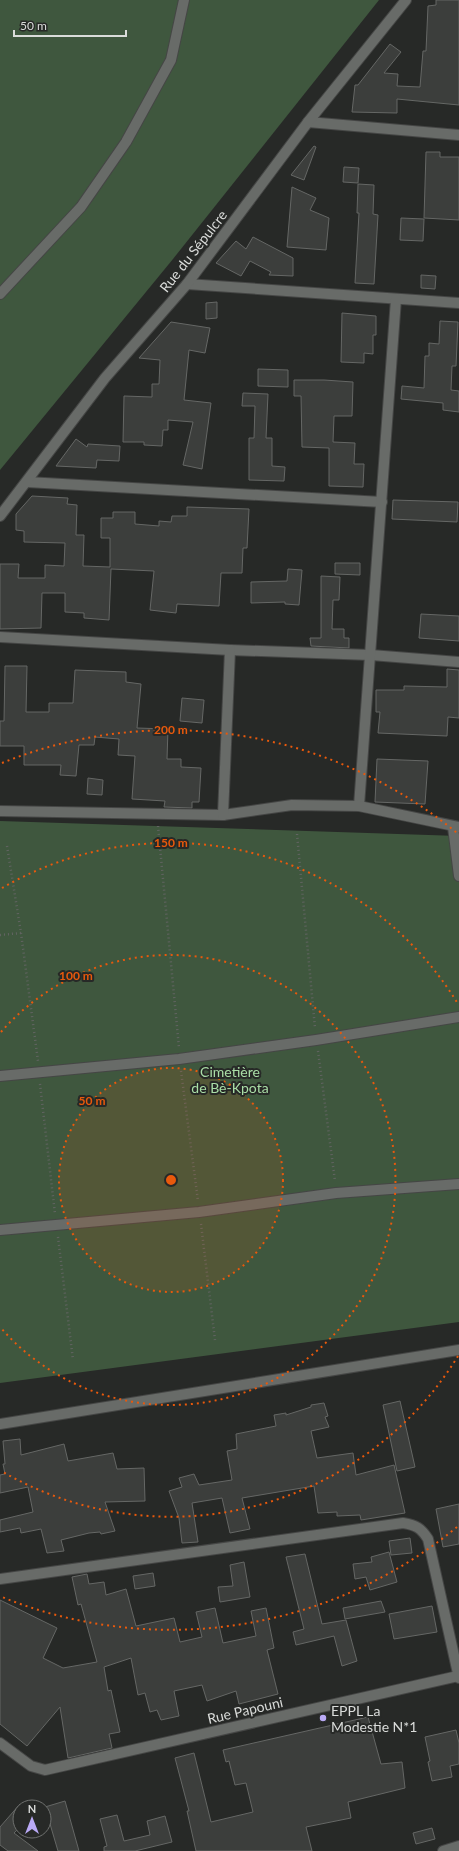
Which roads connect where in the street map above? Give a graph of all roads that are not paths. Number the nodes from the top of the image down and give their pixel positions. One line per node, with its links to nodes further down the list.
1 (184, 0): 6 (street)
2 (406, 0): 3 (street, Rue du Sépulcre)
3 (308, 122): 4 (street); 5 (street, Rue du Sépulcre)
4 (459, 135)
5 (187, 284): 7 (street); 9 (street, Rue du Sépulcre)
6 (0, 294)
7 (396, 299): 8 (street); 10 (street)
8 (459, 303)
9 (27, 482): 10 (street); 11 (street, Rue du Sépulcre)
10 (382, 502): 14 (street)
11 (0, 516)
12 (0, 637): 13 (street)
13 (230, 650): 14 (street); 18 (street)
14 (371, 656): 15 (street); 16 (street)
15 (459, 662)
16 (359, 806): 18 (street); 19 (street)
17 (0, 811): 18 (street)
18 (222, 815)
19 (456, 827): 20 (street)
20 (459, 876)
21 (459, 1016): 22 (street)
22 (0, 1076)
23 (459, 1184): 24 (street)
24 (0, 1230)
25 (459, 1350): 26 (street)
26 (0, 1424)
27 (0, 1579): 28 (street)
28 (459, 1677): 29 (street, Rue Papouni)
29 (0, 1743)
30 (459, 1846): 31 (street)
31 (443, 1851)

